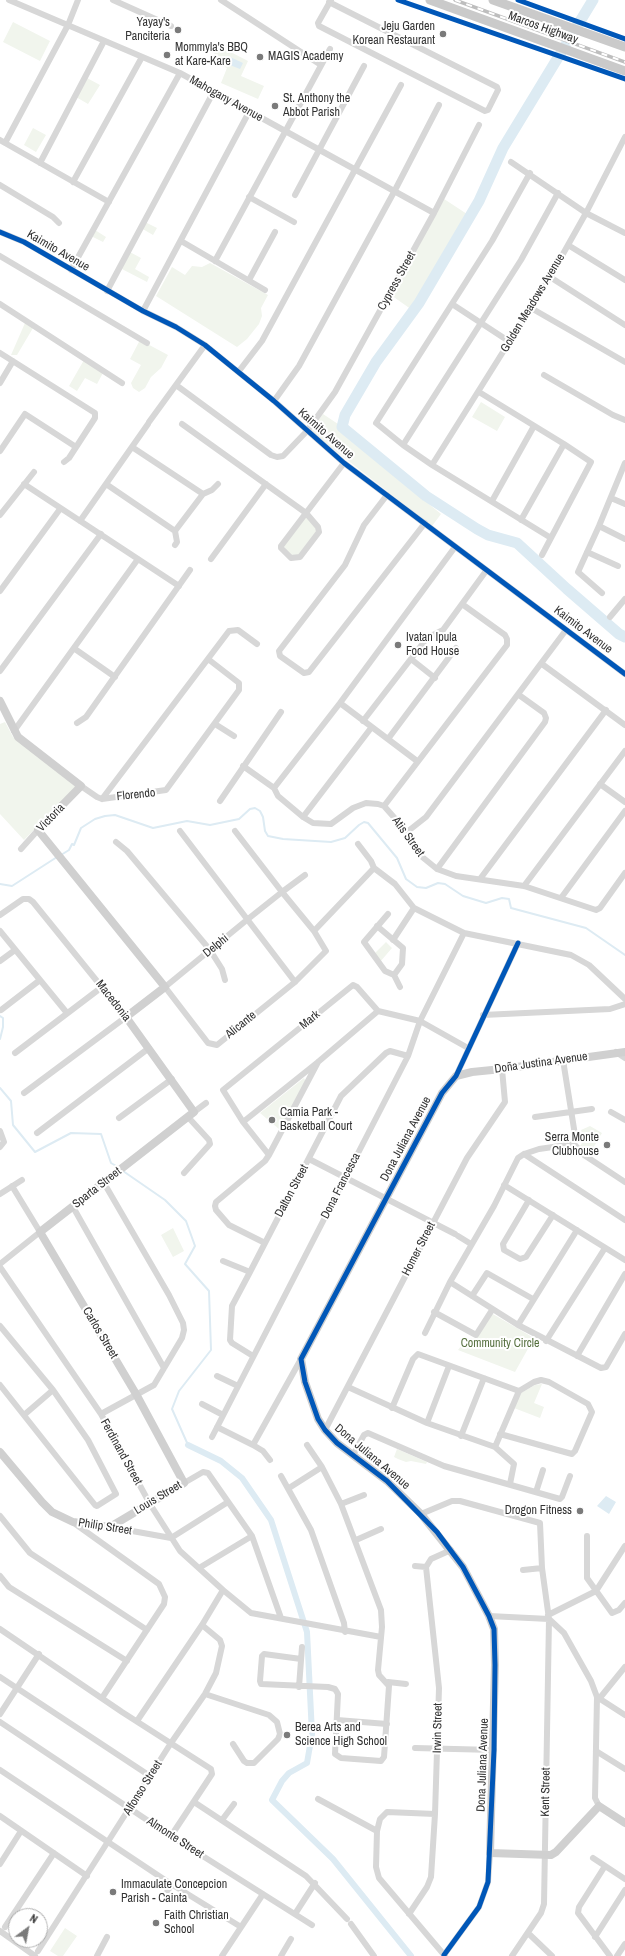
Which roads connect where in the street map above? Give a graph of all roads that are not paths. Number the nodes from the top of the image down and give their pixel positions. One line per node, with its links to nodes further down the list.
1 (9, 0): 8 (street, Mahogany Avenue)
2 (78, 0): 8 (street)
3 (113, 0): 9 (street)
4 (221, 0): 14 (street)
5 (430, 0): 16 (main road, Marcos Highway)
6 (493, 0): 11 (main road, Marcos Highway)
7 (330, 1): 7 (street)
8 (68, 25): 10 (street, Mahogany Avenue); 25 (street)
9 (171, 26)
10 (104, 40): 13 (street, Mahogany Avenue); 28 (street)
11 (625, 48)
12 (330, 49): 14 (street)
13 (142, 57): 17 (street, Mahogany Avenue); 31 (street)
14 (321, 65): 23 (street)
15 (364, 66): 26 (street)
16 (625, 71)
17 (180, 73): 19 (street, Mahogany Avenue); 37 (street)
18 (400, 85): 29 (street)
19 (214, 91): 21 (street, Mahogany Avenue); 54 (street)
20 (439, 105): 33 (street)
21 (249, 112): 23 (street, Mahogany Avenue); 45 (street)
22 (479, 125): 38 (street, Cypress Street)
23 (285, 132): 26 (street, Mahogany Avenue); 36 (street)
24 (625, 137): 39 (street, Golden Meadows Avenue)
25 (2, 142): 28 (street)
26 (319, 150): 29 (street, Mahogany Avenue); 35 (street)
27 (511, 162): 30 (street)
28 (40, 163): 31 (street)
29 (355, 170): 33 (street, Mahogany Avenue); 67 (street)
30 (530, 173): 34 (street); 56 (street)
31 (73, 182): 37 (street)
32 (0, 185): 41 (street)
33 (394, 192): 38 (street, Mahogany Avenue); 73 (street)
34 (558, 193): 39 (street); 59 (street)
35 (295, 195)
36 (249, 197): 40 (street); 48 (street)
37 (109, 202): 49 (street)
38 (434, 213): 77 (street, Cypress Street)
39 (586, 213): 44 (street); 46 (street, Golden Meadows Avenue)
40 (294, 222)
41 (59, 223)
42 (0, 232): 49 (street, Kaimito Avenue)
43 (275, 232): 51 (street)
44 (625, 233)
45 (181, 241): 48 (street); 58 (street)
46 (568, 245): 50 (street, Golden Meadows Avenue); 52 (street)
47 (0, 256): 62 (street)
48 (215, 261): 51 (street)
49 (71, 270): 54 (street, Kaimito Avenue)
50 (550, 277): 57 (street, Golden Meadows Avenue); 60 (street)
51 (249, 280): 53 (street)
52 (625, 280)
53 (265, 290)
54 (107, 291): 58 (street, Kaimito Avenue)
55 (0, 304): 70 (street)
56 (452, 304): 59 (street); 79 (street)
57 (532, 308): 61 (street, Golden Meadows Avenue); 66 (street)
58 (143, 311): 63 (street, Kaimito Avenue)
59 (481, 323): 61 (street); 79 (street)
60 (625, 325)
61 (510, 342): 72 (street, Golden Meadows Avenue)
62 (147, 343)
63 (205, 345): 67 (street, Kaimito Avenue); 71 (street)
64 (0, 353): 65 (street)
65 (13, 361): 69 (street); 80 (street)
66 (625, 362)
67 (239, 371): 73 (street, Kaimito Avenue)
68 (544, 375): 74 (street)
69 (0, 382)
70 (122, 383)
71 (176, 385): 77 (street, Cypress Street); 81 (street)
72 (479, 392): 76 (street); 85 (street, Golden Meadows Avenue)
73 (274, 401): 77 (street, Kaimito Avenue)
74 (625, 420)
75 (182, 424): 91 (street)
76 (534, 426): 78 (street); 95 (street)
77 (307, 431): 84 (street, Kaimito Avenue)
78 (564, 444): 100 (street); 106 (street)
79 (403, 445): 85 (street)
80 (76, 447): 82 (street); 83 (street)
81 (132, 447): 89 (street); 92 (street)
82 (0, 451)
83 (64, 462)
84 (344, 463): 93 (street, Kaimito Avenue); 98 (street)
85 (432, 465): 95 (street)
86 (624, 467): 94 (street)
87 (34, 472): 88 (street)
88 (24, 484): 97 (street); 99 (street)
89 (106, 484): 101 (street); 104 (street)
90 (218, 484): 92 (street)
91 (266, 484): 98 (street); 113 (street)
92 (203, 494): 104 (street)
93 (387, 495): 102 (street, Kaimito Avenue); 102 (street)
94 (611, 498): 96 (street); 103 (street)
95 (492, 502): 100 (street)
96 (625, 504)
97 (60, 509): 101 (street); 118 (street)
98 (306, 513): 98 (street)
99 (0, 515)
100 (521, 520): 106 (street)
101 (80, 521): 105 (street)
102 (425, 523): 109 (street, Kaimito Avenue)
103 (599, 526): 107 (street); 110 (street)
104 (175, 531): 108 (street)
105 (101, 534): 112 (street); 130 (street)
106 (551, 538): 111 (street)
107 (625, 538)
108 (175, 545)
109 (456, 546): 116 (street, Kaimito Avenue); 136 (street)
110 (587, 552): 114 (street); 119 (street)
111 (542, 555)
112 (138, 559): 117 (street); 126 (street)
113 (211, 559)
114 (618, 566)
115 (190, 570): 117 (street)
116 (486, 571): 121 (street); 123 (street, Kaimito Avenue)
117 (178, 586): 132 (street)
118 (0, 591)
119 (602, 593)
120 (625, 599): 122 (street)
121 (462, 604): 128 (street); 148 (street)
122 (610, 617)
123 (566, 630): 129 (street); 131 (street, Kaimito Avenue)
124 (257, 644): 127 (street)
125 (456, 648): 133 (street)
126 (75, 649): 132 (street); 144 (street)
127 (208, 659): 141 (street, Florendo); 153 (street)
128 (411, 659): 133 (street); 139 (street)
129 (542, 664): 134 (street); 137 (street)
130 (0, 671)
131 (625, 674)
132 (115, 677): 140 (street)
133 (435, 678): 146 (street)
134 (519, 695): 162 (street); 167 (street)
135 (0, 701): 144 (street, Florendo)
136 (340, 703): 139 (street); 152 (street)
137 (606, 710): 142 (street); 170 (street)
138 (281, 712): 149 (street)
139 (363, 721): 143 (street)
140 (77, 722)
141 (215, 724): 145 (street); 153 (street, Florendo)
142 (625, 725)
143 (371, 728): 146 (street); 158 (street)
144 (14, 731): 151 (street, Florendo)
145 (234, 736)
146 (388, 739): 148 (street)
147 (625, 751): 150 (street)
148 (417, 761): 156 (street)
149 (243, 766): 152 (street, Atis Street); 154 (street)
150 (600, 784): 155 (street); 171 (street)
151 (82, 786): 153 (street, Florendo); 159 (street, Victoria)
152 (274, 788): 158 (street, Atis Street)
153 (102, 799)
154 (220, 801)
155 (625, 802)
156 (384, 806): 158 (street, Atis Street); 162 (street, Atis Street)
157 (625, 811): 173 (street)
158 (303, 817)
159 (38, 830): 165 (street, Victoria); 191 (street, Alicante)
160 (180, 831): 177 (street)
161 (235, 831): 172 (street, Alicante)
162 (407, 832): 167 (street, Atis Street)
163 (116, 842): 185 (street)
164 (358, 844): 166 (street)
165 (21, 849)
166 (374, 868): 174 (street); 180 (street)
167 (437, 869): 170 (street, Atis Street)
168 (625, 873): 173 (street, Atis Street)
169 (305, 874): 172 (street, Delphi)
170 (480, 879): 171 (street, Atis Street)
171 (524, 886): 173 (street, Atis Street)
172 (282, 892): 177 (street, Delphi); 180 (street, Alicante)
173 (561, 898)
174 (414, 908): 181 (street); 182 (street)
175 (388, 914): 178 (street)
176 (0, 915): 192 (street, Macedonia)
177 (248, 919): 185 (street, Delphi); 190 (street)
178 (377, 926): 182 (street); 187 (street)
179 (0, 931): 184 (street)
180 (314, 931): 190 (street, Alicante)
181 (464, 933): 183 (street); 201 (street, Dona Francesca)
182 (393, 940): 187 (street)
183 (518, 943): 194 (street); 199 (street, Dona Juliana Avenue)
184 (15, 950): 186 (street); 188 (street)
185 (210, 950): 189 (street); 191 (street, Delphi)
186 (0, 961)
187 (394, 975): 193 (street)
188 (40, 980): 196 (street); 198 (street)
189 (225, 980)
190 (296, 982): 191 (street, Alicante)
191 (165, 986): 200 (street, Delphi)
192 (102, 987): 198 (street); 200 (street, Macedonia)
193 (400, 987)
194 (625, 999)
195 (625, 1004): 199 (street)
196 (1, 1010)
197 (378, 1011): 201 (street); 210 (street); 223 (street, Mark)
198 (67, 1013): 206 (street)
199 (483, 1016): 203 (street, Dona Juliana Avenue)
200 (126, 1017): 202 (street, Macedonia); 214 (street)
201 (420, 1021): 203 (street); 207 (street, Dona Francesca)
202 (150, 1048): 213 (street, Macedonia); 225 (street)
203 (468, 1048): 212 (street, Dona Juliana Avenue)
204 (616, 1052): 205 (street, Doña Justina Avenue); 208 (street); 209 (street, Doña Justina Avenue)
205 (625, 1052)
206 (15, 1053)
207 (408, 1056): 230 (street, Dalton Street); 232 (street, Dona Francesca)
208 (625, 1058)
209 (563, 1060): 211 (street, Doña Justina Avenue); 217 (street)
210 (318, 1062): 223 (street); 229 (street)
211 (502, 1070): 212 (street, Doña Justina Avenue); 244 (street, Homer Street)
212 (456, 1076): 239 (street, Dona Juliana Avenue)
213 (172, 1079): 219 (street, Macedonia); 221 (street)
214 (24, 1093)
215 (206, 1103): 219 (street)
216 (592, 1109): 217 (street)
217 (571, 1111): 220 (street); 226 (street)
218 (611, 1112): 222 (street)
219 (191, 1114): 231 (street, Macedonia); 235 (street, Sparta Street)
220 (534, 1117)
221 (119, 1118)
222 (625, 1120)
223 (243, 1122): 229 (street, Mark)
224 (0, 1132): 227 (street)
225 (37, 1133)
226 (574, 1144): 228 (street); 234 (street)
227 (0, 1147)
228 (524, 1154): 236 (street); 243 (street)
229 (269, 1155): 247 (street)
230 (309, 1159): 232 (street); 247 (street, Dalton Street)
231 (184, 1173)
232 (346, 1178): 239 (street); 265 (street, Dona Francesca)
233 (22, 1180): 237 (street)
234 (625, 1182)
235 (104, 1183): 241 (street, Sparta Street); 269 (street)
236 (504, 1185): 240 (street); 248 (street)
237 (12, 1186): 238 (street); 246 (street, Carlos Street)
238 (0, 1194)
239 (386, 1199): 244 (street); 267 (street, Dona Juliana Avenue)
240 (529, 1200): 242 (street); 242 (street)
241 (73, 1207): 246 (street, Sparta Street); 269 (street)
242 (553, 1215): 245 (street)
243 (625, 1220)
244 (433, 1223): 248 (street); 274 (street, Homer Street)
245 (577, 1230): 249 (street); 257 (street)
246 (40, 1232): 252 (street, Sparta Street); 277 (street, Carlos Street)
247 (265, 1243): 253 (street, Dalton Street)
248 (471, 1244): 255 (street)
249 (604, 1248): 250 (street); 264 (street)
250 (625, 1260)
251 (223, 1261): 253 (street)
252 (0, 1266): 280 (street, Ferdinand Street)
253 (250, 1272): 265 (street, Dalton Street)
254 (625, 1274): 266 (street)
255 (450, 1282): 256 (street); 259 (street)
256 (472, 1296): 257 (street); 258 (street)
257 (533, 1299): 260 (street)
258 (492, 1310): 259 (street); 260 (street)
259 (434, 1312): 262 (street)
260 (518, 1325): 264 (street)
261 (0, 1326): 275 (street)
262 (425, 1333)
263 (624, 1338): 266 (street)
264 (546, 1341): 266 (street)
265 (253, 1356): 273 (street, Dona Francesca)
266 (577, 1356)
267 (301, 1359): 285 (street, Dona Juliana Avenue); 289 (street)
268 (449, 1366): 271 (street); 279 (street); 283 (street)
269 (164, 1368): 277 (street)
270 (217, 1376): 273 (street)
271 (484, 1378): 276 (street); 287 (street)
272 (0, 1384): 281 (street)
273 (238, 1386): 282 (street, Dona Francesca)
274 (348, 1387): 279 (street); 285 (street, Homer Street)
275 (53, 1390): 281 (street); 281 (street)
276 (519, 1391): 286 (street); 286 (street)
277 (136, 1394): 280 (street); 299 (street, Carlos Street)
278 (202, 1404): 282 (street)
279 (392, 1408): 283 (street)
280 (101, 1414): 305 (street, Ferdinand Street)
281 (24, 1415)
282 (223, 1415): 284 (street, Dona Francesca)
283 (427, 1423): 287 (street)
284 (217, 1427): 288 (street, Dona Francesca); 289 (street)
285 (325, 1430): 293 (street, Dona Juliana Avenue)
286 (500, 1434): 291 (street)
287 (461, 1436): 291 (street)
288 (212, 1437)
289 (253, 1445): 294 (street)
290 (307, 1445): 295 (street)
291 (495, 1447): 300 (street)
292 (0, 1452): 309 (street, Philip Street)
293 (353, 1455): 300 (street); 307 (street, Dona Juliana Avenue)
294 (270, 1460)
295 (322, 1467): 301 (street); 306 (street)
296 (543, 1470): 302 (street)
297 (281, 1476): 301 (street)
298 (570, 1476): 302 (street)
299 (184, 1483): 304 (street, Louis Street); 305 (street, Louis Street)
300 (510, 1484): 302 (street)
301 (289, 1488): 333 (street)
302 (536, 1492)
303 (364, 1495): 306 (street)
304 (228, 1502): 312 (street); 314 (street)
305 (150, 1504): 310 (street, Louis Street); 314 (street, Ferdinand Street)
306 (341, 1504): 315 (street)
307 (421, 1514): 317 (street, Dona Juliana Avenue); 321 (street, Kent Street)
308 (0, 1516): 332 (street)
309 (73, 1522): 310 (street, Philip Street); 332 (street)
310 (110, 1527): 314 (street, Philip Street)
311 (381, 1529): 315 (street)
312 (252, 1536): 320 (street); 329 (street)
313 (587, 1536): 325 (street)
314 (171, 1538): 320 (street, Ferdinand Street)
315 (356, 1540): 334 (street)
316 (625, 1546): 325 (street)
317 (451, 1550): 319 (street); 327 (street, Dona Juliana Avenue)
318 (415, 1566): 319 (street)
319 (426, 1567): 357 (street, Irwin Street)
320 (199, 1568): 324 (street, Ferdinand Street)
321 (542, 1568): 322 (street); 328 (street, Kent Street)
322 (523, 1570)
323 (0, 1576): 338 (street)
324 (223, 1590): 329 (street, Ferdinand Street); 330 (street)
325 (596, 1591): 326 (street); 328 (street)
326 (625, 1603)
327 (489, 1616): 328 (street); 358 (street, Dona Juliana Avenue)
328 (548, 1617): 347 (street); 378 (street, Kent Street)
329 (281, 1618): 333 (street, Ferdinand Street)
330 (202, 1625): 345 (street, Alfonso Street); 351 (street)
331 (0, 1629): 336 (street)
332 (148, 1630): 338 (street)
333 (345, 1632): 334 (street, Ferdinand Street)
334 (381, 1637): 341 (street)
335 (302, 1647): 337 (street)
336 (39, 1654): 344 (street); 346 (street)
337 (300, 1659): 343 (street); 343 (street)
338 (127, 1661): 346 (street)
339 (625, 1667): 347 (street)
340 (0, 1677): 344 (street)
341 (388, 1682): 342 (street); 353 (street)
342 (406, 1684)
343 (302, 1687): 350 (street)
344 (17, 1688): 348 (street); 362 (street)
345 (205, 1694): 354 (street, Alfonso Street); 355 (street)
346 (102, 1698): 351 (street)
347 (598, 1698): 349 (street); 359 (street)
348 (0, 1714)
349 (625, 1715)
350 (337, 1720): 353 (street); 353 (street)
351 (137, 1721): 354 (street)
352 (0, 1722): 367 (street, Almonte Street)
353 (387, 1724)
354 (171, 1743): 362 (street, Alfonso Street); 364 (street)
355 (233, 1744)
356 (416, 1748): 357 (street)
357 (438, 1749): 358 (street); 368 (street, Irwin Street)
358 (494, 1750): 377 (street, Dona Juliana Avenue)
359 (596, 1750): 360 (street); 366 (street)
360 (625, 1769)
361 (0, 1770): 375 (street)
362 (150, 1776): 367 (street, Alfonso Street)
363 (318, 1800): 373 (street)
364 (194, 1802): 370 (street); 374 (street)
365 (234, 1804): 370 (street)
366 (599, 1806): 371 (street); 378 (street)
367 (130, 1808): 374 (street, Almonte Street); 375 (street, Alfonso Street)
368 (435, 1814): 373 (street); 390 (street, Irwin Street)
369 (0, 1816): 372 (street)
370 (222, 1820): 384 (street)
371 (625, 1823)
372 (21, 1830): 376 (street); 380 (street)
373 (377, 1831): 390 (street)
374 (170, 1836): 387 (street, Almonte Street)
375 (108, 1842): 382 (street, Alfonso Street); 385 (street)
376 (54, 1853): 382 (street); 393 (street)
377 (490, 1853): 378 (street); 400 (street, Dona Juliana Avenue)
378 (545, 1855): 394 (street, Kent Street)
379 (593, 1858): 381 (street)
380 (0, 1863)
381 (605, 1866): 383 (street); 396 (street)
382 (87, 1876): 399 (street, Alfonso Street)
383 (625, 1879)
384 (314, 1883): 389 (street); 404 (street)
385 (172, 1884): 388 (street); 392 (street)
386 (625, 1890): 396 (street)
387 (263, 1894): 389 (street, Almonte Street); 392 (street)
388 (165, 1895)
389 (295, 1914): 391 (street, Almonte Street)
390 (409, 1914): 400 (street)
391 (312, 1925)
392 (241, 1927): 402 (street)
393 (3, 1929): 399 (street)
394 (528, 1933): 405 (street, Kent Street); 406 (street)
395 (108, 1937): 401 (street)
396 (595, 1938): 407 (street)
397 (291, 1939): 403 (street)
398 (625, 1944): 408 (street)
399 (36, 1953)
400 (444, 1955)
401 (97, 1956)
402 (222, 1956)
403 (281, 1956)
404 (374, 1956)
405 (512, 1956)
406 (552, 1956)
407 (610, 1956)
408 (617, 1956)

